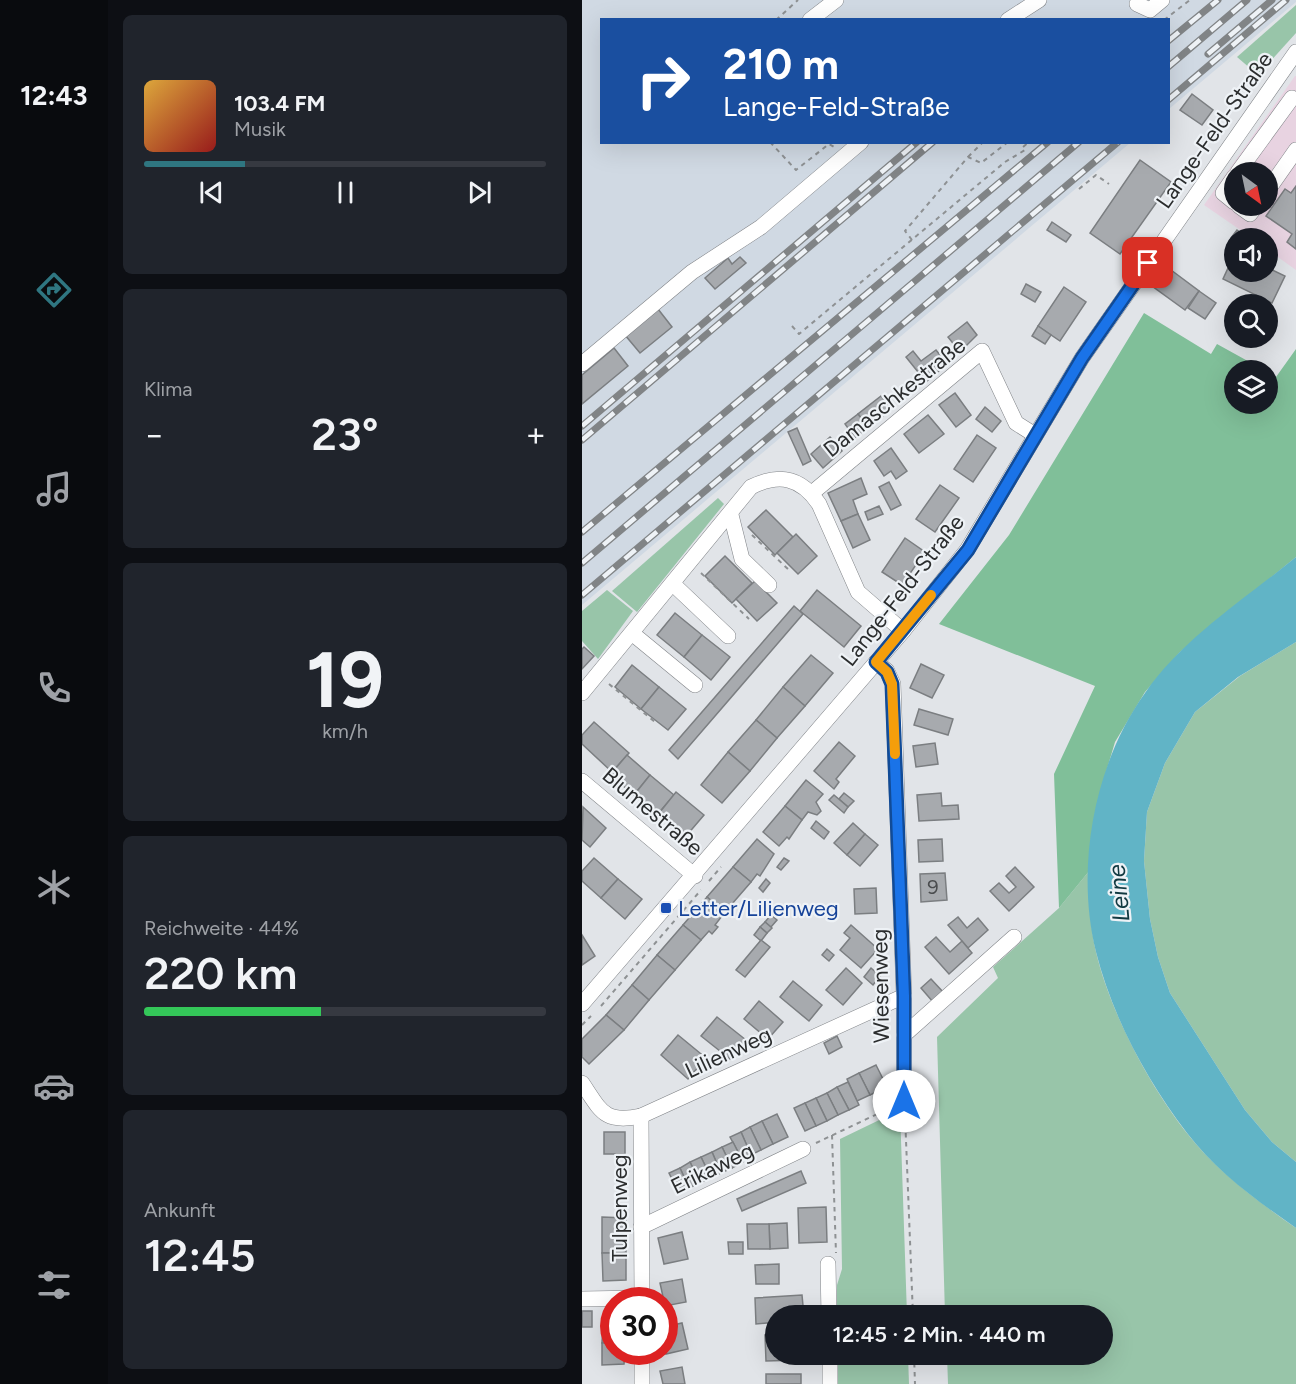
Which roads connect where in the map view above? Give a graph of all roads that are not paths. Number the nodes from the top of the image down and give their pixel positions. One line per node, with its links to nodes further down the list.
1 (836, 0): 6 (street)
2 (1023, 0): 7 (street)
3 (1039, 0): 8 (street)
4 (1162, 0): 5 (street)
5 (1137, 4)
6 (813, 18)
7 (1010, 18)
8 (1011, 18)
9 (1296, 52): 10 (street, Lange-Feld-Straße)
10 (1274, 85): 11 (street); 16 (street, Lange-Feld-Straße)
11 (1294, 100): 14 (street)
12 (859, 144): 18 (street)
13 (1296, 150): 15 (street)
14 (1246, 162)
15 (1278, 176)
16 (1206, 181): 17 (street); 19 (street, Lange-Feld-Straße)
17 (1224, 194)
18 (582, 364)
19 (1035, 435): 20 (street, Damaschkestraße); 24 (street, Lange-Feld-Straße)
20 (812, 493): 21 (street); 24 (street)
21 (731, 515): 22 (street); 23 (street)
22 (673, 584): 25 (street); 26 (street)
23 (770, 585)
24 (903, 631): 27 (street, Lange-Feld-Straße)
25 (633, 634): 28 (street); 29 (street)
26 (728, 636)
27 (876, 662): 31 (street, Lange-Feld-Straße); 33 (street, Wiesenweg)
28 (695, 685)
29 (582, 693)
30 (582, 781): 31 (street, Blumestraße)
31 (695, 876): 34 (street, Lange-Feld-Straße)
32 (1014, 937): 35 (street)
33 (904, 996): 35 (street, Wiesenweg); 38 (street, Lilienweg)
34 (582, 1004)
35 (904, 1035): 37 (street, Wiesenweg)
36 (584, 1090): 38 (street, Lilienweg)
37 (904, 1101)
38 (641, 1116): 40 (street, Tulpenweg)
39 (803, 1149): 40 (street, Erikaweg)
40 (641, 1227): 42 (street, Tulpenweg)
41 (828, 1264): 45 (street)
42 (642, 1287)
43 (582, 1299): 44 (street)
44 (600, 1299)
45 (829, 1305)
46 (642, 1365): 48 (street)
47 (830, 1365): 49 (street)
48 (642, 1384)
49 (830, 1384)

